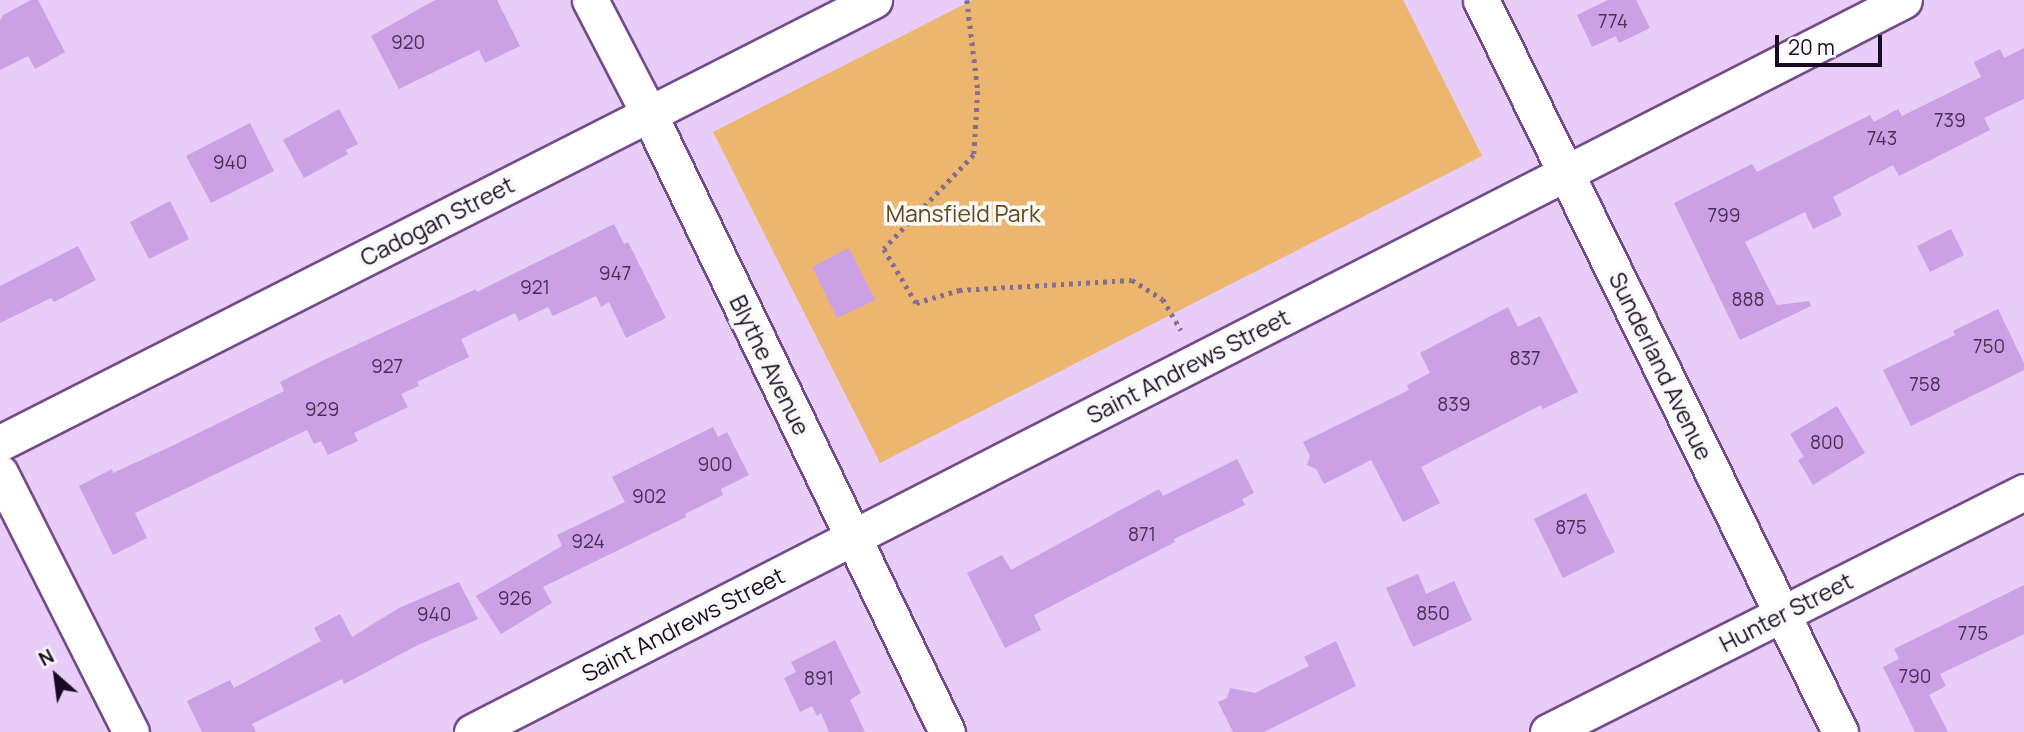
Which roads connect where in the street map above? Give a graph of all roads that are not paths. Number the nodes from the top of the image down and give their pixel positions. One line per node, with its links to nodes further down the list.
1 (590, 0): 5 (street, Blythe Avenue)
2 (874, 0): 5 (street, Cadogan Street)
3 (1481, 0): 6 (street, Sunderland Avenue)
4 (1904, 0): 6 (street, Saint Andrews Street)
5 (649, 114): 7 (street, Cadogan Street); 10 (street, Blythe Avenue)
6 (1566, 173): 10 (street, Saint Andrews Street); 11 (street, Sunderland Avenue)
7 (0, 443)
8 (0, 472): 12 (street)
9 (2024, 492): 11 (street, Hunter Street)
10 (853, 537): 13 (street, Saint Andrews Street); 14 (street, Blythe Avenue)
11 (1783, 613): 15 (street, Hunter Street); 16 (street, Sunderland Avenue)
12 (131, 732)
13 (472, 732)
14 (947, 732)
15 (1548, 732)
16 (1840, 732)

